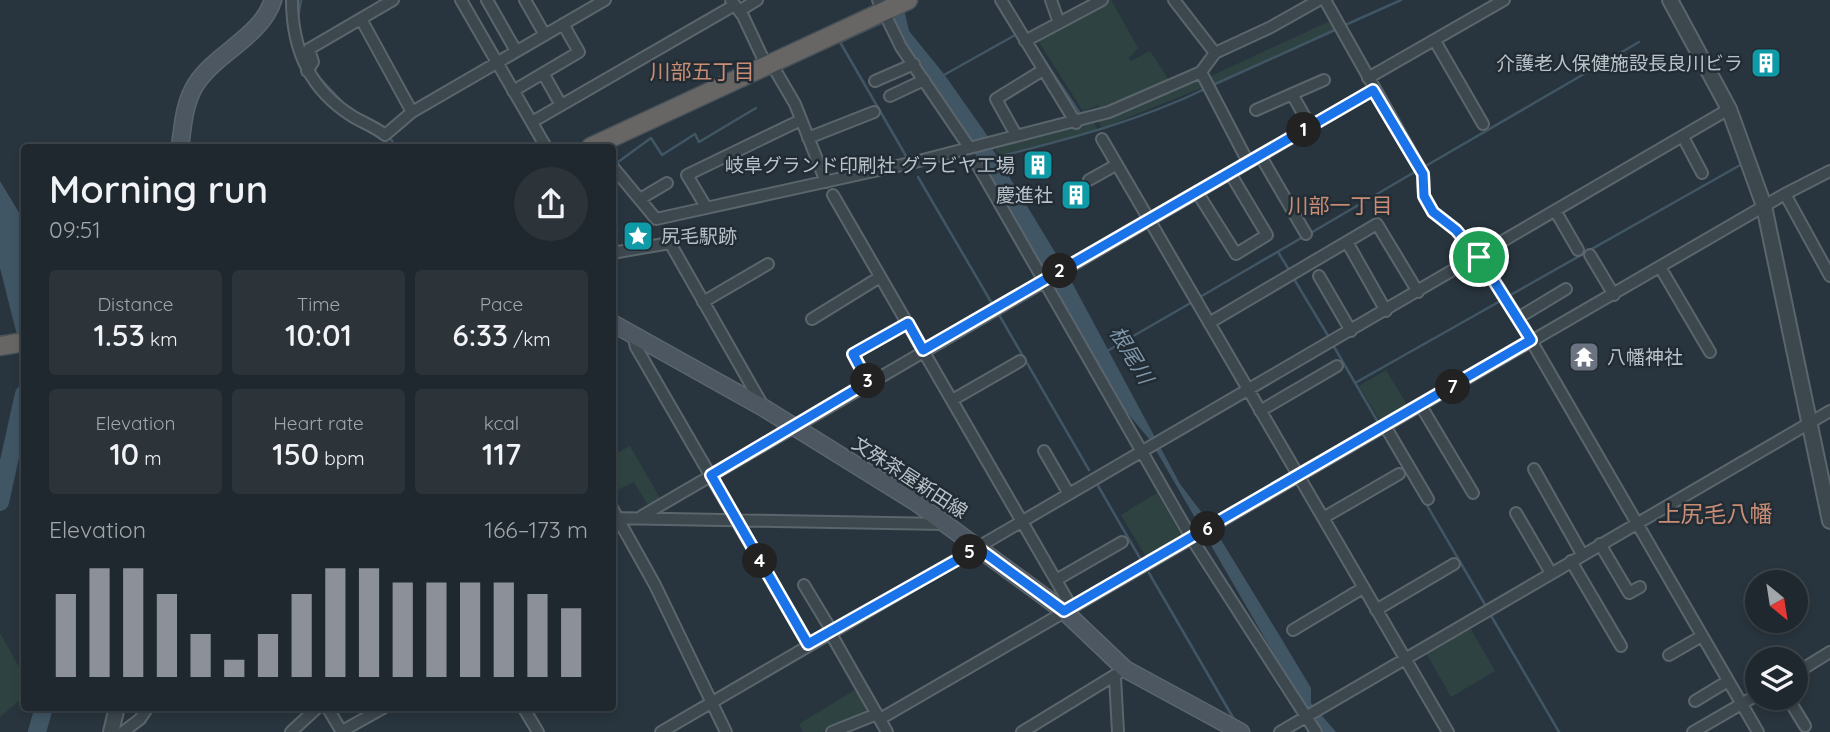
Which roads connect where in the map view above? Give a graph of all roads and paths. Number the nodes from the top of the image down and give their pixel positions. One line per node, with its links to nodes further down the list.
1 (273, 0): 56 (main road)
2 (292, 0): 31 (street)
3 (393, 0): 19 (street)
4 (461, 0): 27 (street)
5 (487, 0): 25 (street)
6 (525, 0): 22 (street)
7 (605, 0): 21 (street)
8 (757, 0): 17 (street)
9 (1001, 0): 23 (street)
10 (1051, 0): 20 (street)
11 (1102, 0): 20 (street)
12 (1174, 0): 26 (street)
13 (1319, 0): 26 (street)
14 (1325, 0): 34 (street)
15 (1504, 0): 24 (street)
16 (1670, 0): 43 (street)
17 (734, 5): 28 (street); 42 (street)
18 (892, 5): 28 (highway); 29 (street)
19 (361, 19): 31 (street); 46 (street)
20 (1059, 23): 23 (street)
21 (563, 24): 22 (street); 33 (street)
22 (545, 35): 25 (street)
23 (1025, 41): 30 (street)
24 (1435, 41): 34 (street); 50 (street)
25 (516, 51): 27 (street)
26 (1215, 52): 32 (street)
27 (497, 62): 39 (street); 46 (street)
28 (768, 64): 47 (street); 58 (highway)
29 (914, 64): 35 (street); 37 (street)
30 (1044, 70): 49 (street); 52 (street)
31 (307, 71): 46 (street)
32 (1201, 72): 49 (street); 61 (street)
33 (543, 73): 39 (street); 42 (street)
34 (1368, 78): 38 (street)
35 (924, 80): 41 (street); 59 (street)
36 (1324, 80): 40 (street)
37 (875, 81)
38 (1373, 90): 51 (street); 84 (street)
39 (513, 91): 48 (street)
40 (1292, 94): 44 (street); 51 (street)
41 (890, 96)
42 (561, 105): 48 (street)
43 (1729, 109): 53 (street); 75 (street)
44 (1256, 110)
45 (874, 112): 54 (street)
46 (412, 113)
47 (801, 120): 54 (street); 76 (street)
48 (532, 122): 57 (street)
49 (1076, 123): 52 (street)
50 (1483, 124)
51 (1310, 126): 60 (street)
52 (1016, 135): 59 (street)
53 (1683, 137): 67 (street); 77 (street)
54 (808, 138): 69 (street)
55 (1101, 139): 62 (street)
56 (180, 144)
57 (544, 144)
58 (598, 144)
59 (969, 147): 69 (street)
60 (1260, 155): 61 (street); 79 (street)
61 (1248, 162): 66 (street)
62 (1116, 165): 68 (street); 78 (street)
63 (978, 166): 90 (street)
64 (616, 171): 74 (street)
65 (1830, 171): 72 (street)
66 (1230, 173): 71 (street); 71 (street)
67 (1702, 173)
68 (1089, 180)
69 (826, 182): 76 (street)
70 (667, 183): 74 (street)
71 (1197, 192): 78 (street)
72 (1785, 194): 75 (street); 88 (street)
73 (833, 195): 89 (street)
74 (640, 199): 76 (street)
75 (1764, 206): 86 (street); 117 (street)
76 (706, 207)
77 (1556, 212): 81 (street); 84 (street)
78 (1148, 219): 90 (street); 99 (street)
79 (1306, 233)
80 (1347, 242): 92 (street); 95 (street); 99 (street)
81 (1578, 250)
82 (616, 252): 94 (street)
83 (1590, 255): 93 (street)
84 (1479, 257): 92 (street); 96 (street)
85 (768, 264): 94 (street)
86 (1660, 267): 93 (street); 107 (street)
87 (1319, 276): 101 (street)
88 (1830, 276)
89 (880, 277): 97 (street); 98 (street)
90 (1044, 280): 106 (street); 120 (street)
91 (1566, 289): 96 (street)
92 (1418, 292): 95 (street)
93 (1614, 295): 103 (street)
94 (704, 302): 114 (street)
95 (1386, 311): 101 (street)
96 (1518, 318): 103 (street)
97 (812, 319)
98 (908, 323): 106 (street); 110 (street)
99 (1209, 323): 111 (street)
100 (616, 325): 102 (main road, 文殊茶屋新田線)
101 (1351, 331): 111 (street)
102 (633, 335): 114 (main road, 文殊茶屋新田線); 124 (street)
103 (1531, 340): 113 (street); 136 (street)
104 (21, 342): 105 (highway)
105 (0, 346)
106 (923, 350): 110 (street); 112 (street)
107 (1710, 352)
108 (1020, 361): 112 (street)
109 (1336, 366): 115 (street)
110 (868, 382): 119 (street)
111 (1249, 391): 115 (street); 120 (street)
112 (954, 400): 135 (street)
113 (1421, 406): 118 (street); 126 (street)
114 (764, 408): 119 (main road, 文殊茶屋新田線)
115 (1260, 411): 125 (street)
116 (1830, 411): 117 (street)
117 (1807, 425): 134 (street); 136 (street)
118 (1385, 426): 125 (street); 128 (street)
119 (793, 427): 124 (street); 137 (main road, 文殊茶屋新田線)
120 (1146, 448): 127 (street); 138 (street)
121 (1044, 451): 127 (street)
122 (1534, 469): 142 (street)
123 (1399, 474): 132 (street)
124 (711, 475): 130 (street); 133 (street)
125 (1299, 476): 132 (street); 138 (street)
126 (1472, 493)
127 (1069, 494): 135 (street)
128 (1428, 499)
129 (1516, 513): 145 (street)
130 (642, 516): 131 (street); 133 (street)
131 (617, 518): 164 (street)
132 (1323, 518): 149 (street)
133 (735, 519): 137 (street); 155 (street)
134 (1830, 521)
135 (1023, 522): 141 (street); 146 (street)
136 (1637, 522): 140 (street); 154 (street)
137 (945, 524): 141 (main road, 文殊茶屋新田線)
138 (1196, 536): 150 (street); 175 (street)
139 (1122, 542): 146 (street)
140 (1600, 544): 142 (street); 148 (street)
141 (978, 548): 150 (main road, 文殊茶屋新田線); 153 (street)
142 (1582, 554): 143 (street)
143 (1571, 561): 145 (street); 156 (street)
144 (1454, 564): 151 (street)
145 (1551, 573): 159 (street)
146 (1056, 580): 150 (street)
147 (804, 585): 153 (street)
148 (1640, 587)
149 (1363, 589): 151 (street); 152 (street)
150 (1068, 609): 161 (main road, 文殊茶屋新田線); 174 (street)
151 (1376, 610): 159 (street)
152 (1293, 630)
153 (832, 633): 155 (street); 174 (street)
154 (1702, 636): 158 (street); 162 (street)
155 (808, 644): 164 (street)
156 (1621, 646)
157 (1830, 652): 160 (street)
158 (1668, 655)
159 (1404, 657): 175 (street); 191 (street)
160 (1808, 666)
161 (1120, 673): 186 (street); 187 (street); 188 (main road, 文殊茶屋新田線)
162 (1728, 681): 163 (street); 166 (street)
163 (1695, 701)
164 (712, 702): 182 (street); 183 (street)
165 (1745, 703): 166 (street)
166 (1742, 705): 192 (street); 193 (street)
167 (1795, 710): 176 (street)
168 (116, 711): 178 (street)
169 (145, 711): 179 (street)
170 (314, 711): 180 (street)
171 (329, 711): 177 (street)
172 (378, 711): 177 (street)
173 (525, 711): 181 (street)
174 (878, 716): 184 (street); 185 (street)
175 (1308, 716): 189 (street); 190 (street)
176 (1805, 726)
177 (340, 731)
178 (111, 732)
179 (123, 732)
180 (290, 732)
181 (538, 732)
182 (662, 732)
183 (726, 732)
184 (832, 732)
185 (887, 732)
186 (1022, 732)
187 (1118, 732)
188 (1241, 732)
189 (1280, 732)
190 (1316, 732)
191 (1448, 732)
192 (1693, 732)
193 (1758, 732)

